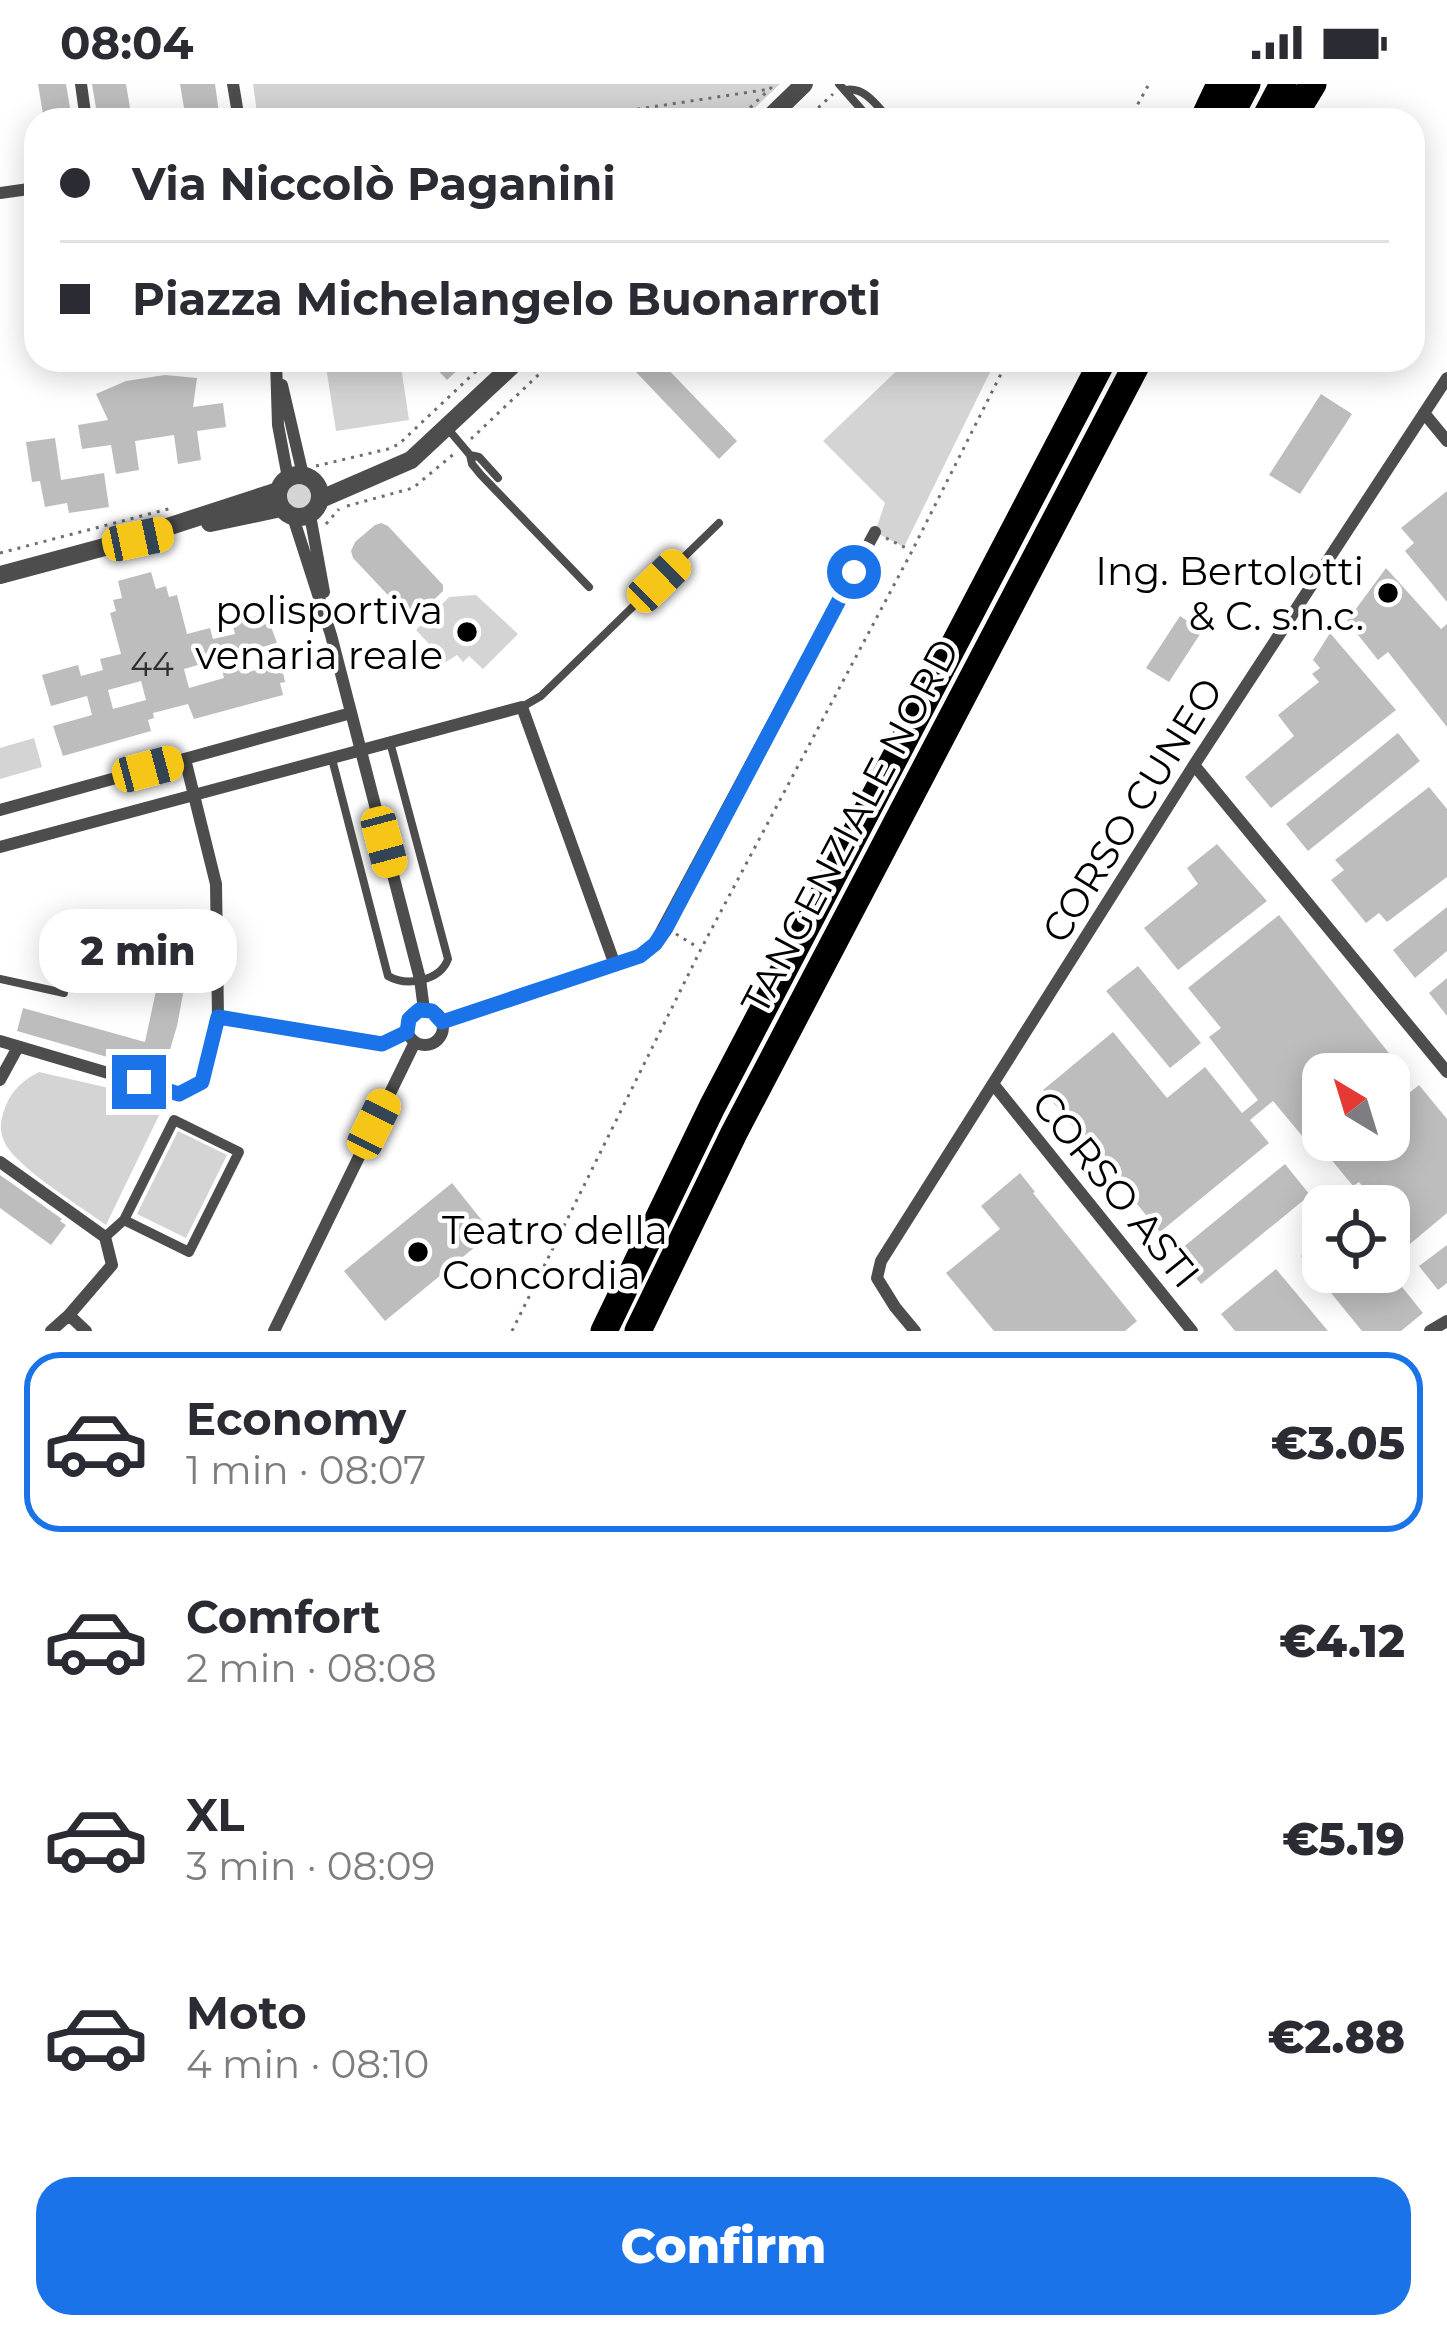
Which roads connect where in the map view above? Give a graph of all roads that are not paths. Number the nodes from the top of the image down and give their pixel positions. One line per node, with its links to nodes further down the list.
1 (804, 84): 3 (street)
2 (842, 87): 4 (lane)
3 (779, 108)
4 (878, 108)
5 (278, 372): 17 (street)
6 (505, 372): 12 (street)
7 (1088, 372): 15 (highway)
8 (1097, 372): 15 (highway, TANGENZIALE NORD)
9 (1133, 372): 56 (highway, TANGENZIALE NORD)
10 (1447, 378): 11 (street, CORSO CUNEO)
11 (1424, 413): 13 (street); 28 (street, CORSO CUNEO)
12 (447, 428): 14 (lane); 17 (street)
13 (1447, 441)
14 (470, 454): 16 (lane); 21 (lane)
15 (1048, 465): 55 (highway, TANGENZIALE NORD)
16 (498, 478)
17 (299, 496): 20 (street); 23 (street)
18 (718, 523): 22 (lane)
19 (875, 532): 32 (street)
20 (0, 575)
21 (589, 587)
22 (522, 706): 24 (street); 32 (street)
23 (351, 713): 25 (street); 27 (street)
24 (391, 742): 25 (street); 34 (lane)
25 (361, 750): 26 (street); 34 (street)
26 (332, 758): 29 (street); 34 (lane)
27 (185, 759): 29 (street); 30 (street)
28 (1194, 765): 42 (street); 44 (street, CORSO CUNEO)
29 (195, 795): 31 (street); 37 (street)
30 (0, 810)
31 (0, 847)
32 (615, 965): 38 (street)
33 (0, 979): 35 (lane)
34 (420, 979): 36 (street)
35 (64, 993)
36 (424, 1010): 38 (street); 39 (street)
37 (218, 1017): 39 (street); 45 (street)
38 (442, 1022): 39 (street)
39 (411, 1037): 54 (street)
40 (0, 1041): 41 (street)
41 (18, 1047): 43 (street); 45 (street)
42 (1447, 1072)
43 (0, 1080)
44 (994, 1085): 57 (street, CORSO CUNEO); 58 (street, CORSO ASTI)
45 (179, 1094): 46 (street)
46 (174, 1120): 48 (street); 48 (street)
47 (0, 1162): 49 (street)
48 (124, 1220): 49 (street)
49 (105, 1237): 50 (street)
50 (69, 1315): 52 (street); 53 (street)
51 (1447, 1321): 59 (street)
52 (51, 1331)
53 (86, 1331)
54 (274, 1331)
55 (604, 1331)
56 (638, 1331)
57 (915, 1331)
58 (1192, 1331)
59 (1430, 1331)

